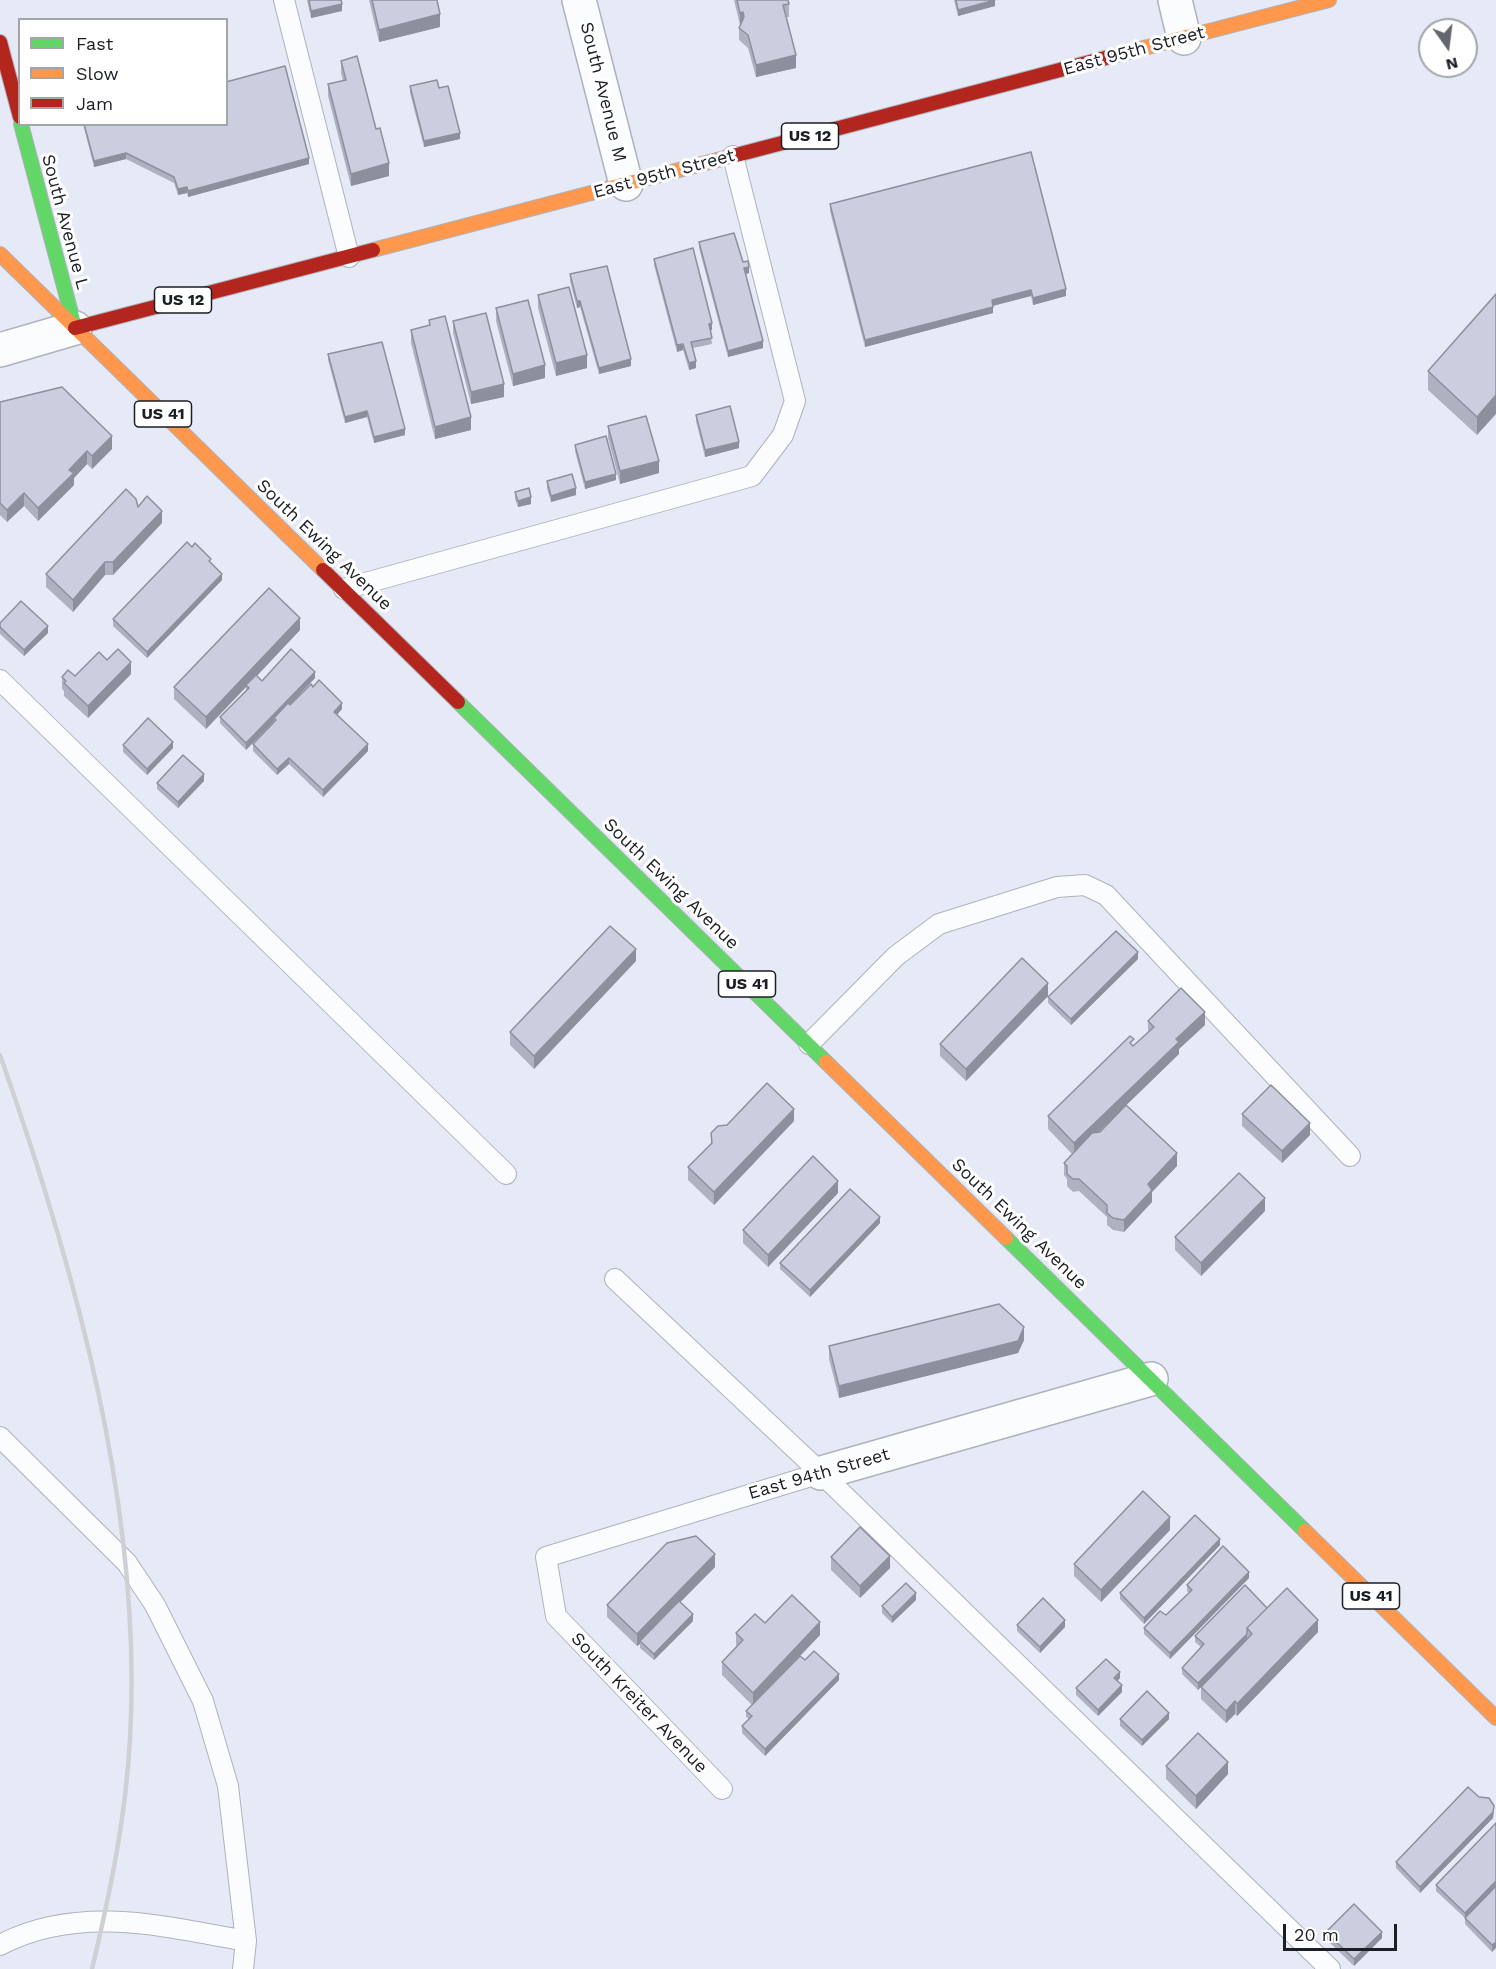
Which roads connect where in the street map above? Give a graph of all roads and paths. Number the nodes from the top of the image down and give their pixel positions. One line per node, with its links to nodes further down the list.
1 (284, 0): 12 (lane)
2 (579, 0): 10 (street, South Avenue M)
3 (1175, 0): 5 (street)
4 (1329, 0): 5 (main road, East 95th Street / US 12)
5 (1184, 38): 9 (main road, East 95th Street / US 12)
6 (0, 42): 7 (main road)
7 (18, 110)
8 (22, 126): 13 (main road, South Avenue L)
9 (733, 156): 10 (main road, East 95th Street / US 12); 15 (lane)
10 (626, 184): 12 (main road, East 95th Street / US 12)
11 (0, 254): 13 (main road, South Ewing Avenue)
12 (349, 257): 13 (main road, East 95th Street / US 12)
13 (75, 328): 14 (street, East 95th Street); 15 (main road, South Ewing Avenue / US 41)
14 (0, 350)
15 (344, 589): 17 (main road, South Ewing Avenue / US 41)
16 (0, 680): 19 (lane)
17 (808, 1044): 18 (lane); 21 (main road, South Ewing Avenue / US 41)
18 (1350, 1156)
19 (506, 1174)
20 (615, 1279): 23 (lane)
21 (1151, 1379): 23 (street, East 94th Street); 25 (main road, South Ewing Avenue / US 41)
22 (0, 1437): 27 (lane)
23 (821, 1473): 24 (lane, East 94th Street); 30 (lane)
24 (556, 1616): 26 (lane, South Kreiter Avenue)
25 (1496, 1718)
26 (722, 1789)
27 (246, 1941): 28 (lane); 29 (lane)
28 (0, 1945)
29 (243, 1969)
30 (1330, 1969)

